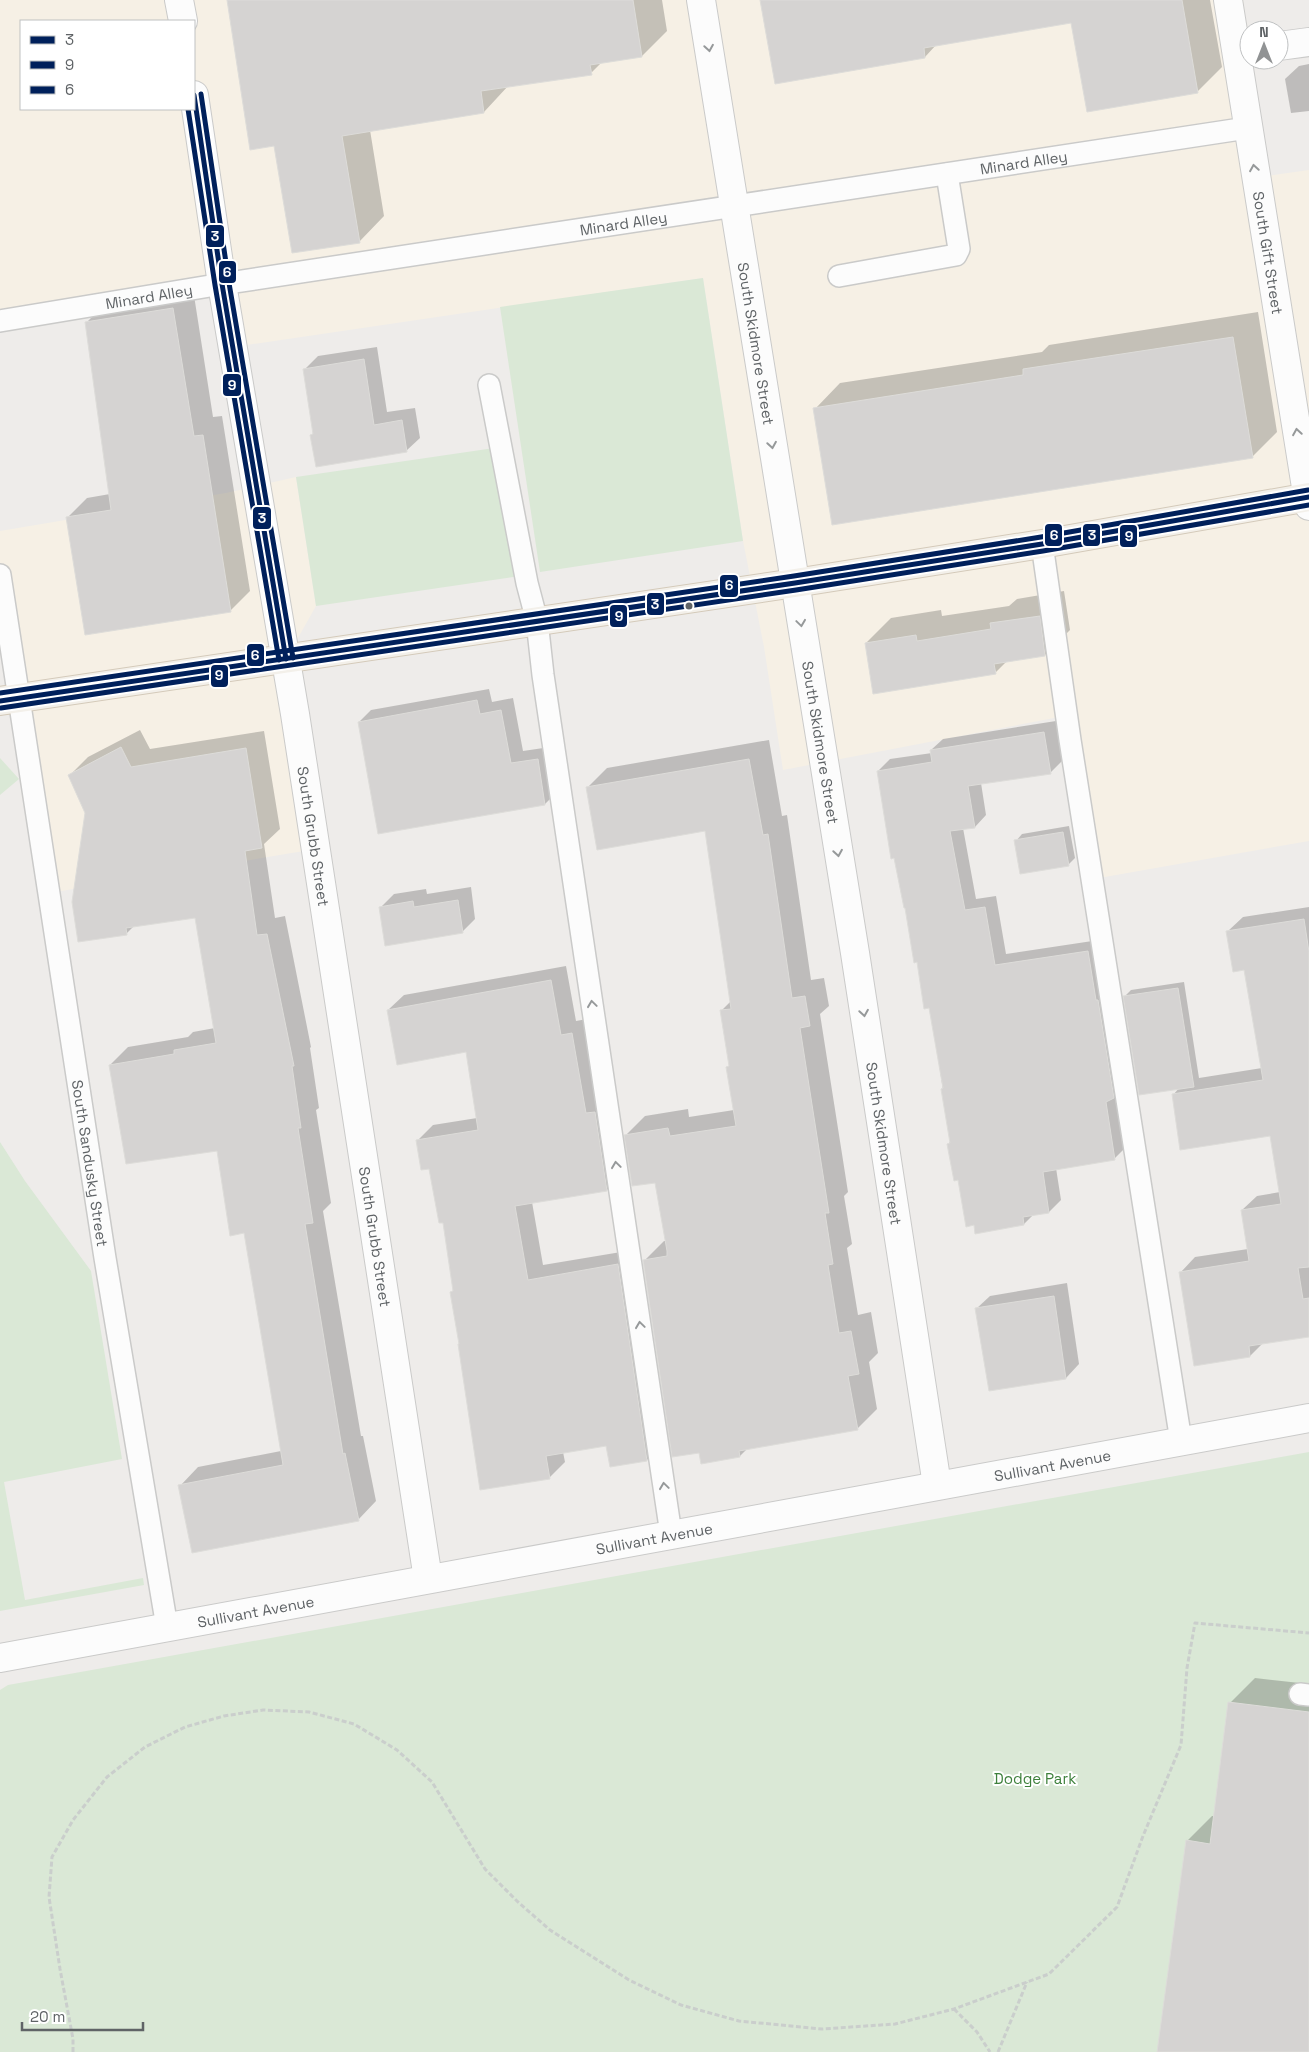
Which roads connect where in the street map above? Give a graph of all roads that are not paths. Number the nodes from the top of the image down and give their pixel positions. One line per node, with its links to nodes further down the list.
1 (179, 0): 4 (street)
2 (701, 0): 12 (street, South Skidmore Street, one-way to 12)
3 (1228, 0): 5 (street, South Gift Street)
4 (183, 20)
5 (1239, 38)
6 (1309, 42): 7 (street)
7 (1289, 45)
8 (1244, 70): 10 (street, South Gift Street)
9 (195, 101): 14 (street, South Grubb Street)
10 (1247, 128): 11 (lane, Minard Alley); 17 (street, South Gift Street, one-way to 10)
11 (947, 174): 12 (lane, Minard Alley); 13 (lane)
12 (733, 207): 14 (lane, Minard Alley); 20 (street, South Skidmore Street, one-way to 20)
13 (839, 276)
14 (222, 284): 15 (lane, Minard Alley); 22 (street, South Grubb Street)
15 (1, 317)
16 (489, 385): 21 (lane)
17 (1309, 500): 18 (main road)
18 (1042, 544): 20 (main road); 25 (lane)
19 (0, 575): 23 (lane, South Sandusky Street)
20 (795, 583): 21 (main road); 26 (street, South Skidmore Street, one-way to 26)
21 (537, 620): 22 (main road); 27 (lane, one-way to 21)
22 (286, 659): 23 (main road); 28 (street, South Grubb Street)
23 (10, 700): 29 (lane, South Sandusky Street)
24 (1309, 1418): 25 (street, Sullivant Avenue)
25 (1181, 1441): 26 (street, Sullivant Avenue)
26 (936, 1485): 27 (street, Sullivant Avenue)
27 (671, 1534): 28 (street, Sullivant Avenue)
28 (428, 1578): 29 (street, Sullivant Avenue)
29 (167, 1627): 30 (street, Sullivant Avenue)
30 (0, 1658)

